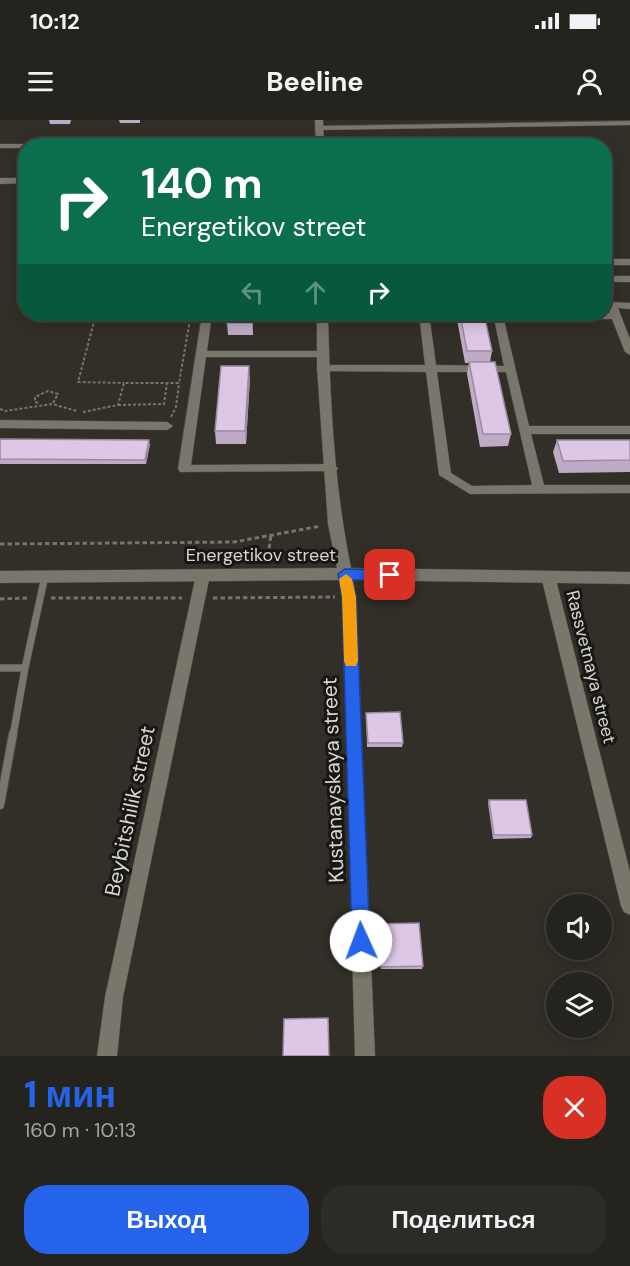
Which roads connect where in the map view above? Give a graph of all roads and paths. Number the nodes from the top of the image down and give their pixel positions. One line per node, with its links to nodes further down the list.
1 (630, 123): 2 (street)
2 (319, 124)
3 (18, 147): 4 (street)
4 (1, 149)
5 (18, 180): 6 (street)
6 (0, 181)
7 (612, 262): 8 (street)
8 (630, 262)
9 (612, 279): 10 (street)
10 (630, 279)
11 (612, 306): 12 (street); 19 (street)
12 (630, 306)
13 (94, 321): 25 (path)
14 (190, 321): 27 (path)
15 (206, 321): 20 (street)
16 (322, 321): 21 (main road)
17 (425, 321): 23 (street)
18 (499, 321): 24 (street)
19 (630, 352)
20 (201, 354): 21 (street); 36 (street)
21 (323, 354): 22 (main road)
22 (323, 368): 23 (street); 36 (main road)
23 (431, 368): 24 (street); 38 (street)
24 (511, 369): 34 (street)
25 (124, 383): 26 (path); 30 (path)
26 (167, 383): 27 (path); 30 (path)
27 (179, 383): 33 (path)
28 (40, 404): 29 (path); 29 (path); 31 (path)
29 (52, 404): 30 (path)
30 (118, 405)
31 (0, 409)
32 (0, 424): 33 (street)
33 (167, 426)
34 (525, 430): 35 (street); 38 (street)
35 (630, 430)
36 (332, 468): 39 (main road)
37 (630, 489): 38 (street)
38 (539, 491)
39 (335, 524): 40 (path); 41 (main road)
40 (0, 544)
41 (345, 574): 42 (main road, Energetikov street); 44 (main road, Energetikov street); 47 (street, Kustanayskaya street)
42 (203, 575): 43 (main road, Energetikov street); 49 (street, Beybitshilik street)
43 (45, 576): 45 (main road, Energetikov street); 48 (lane)
44 (548, 576): 46 (main road, Energetikov street); 54 (street, Rassvetnaya street)
45 (0, 578)
46 (630, 578)
47 (349, 597): 49 (path); 56 (street, Kustanayskaya street)
48 (40, 598): 49 (path); 50 (path); 52 (lane)
49 (198, 598): 55 (street, Beybitshilik street)
50 (0, 599)
51 (0, 668): 52 (lane)
52 (25, 668): 53 (lane)
53 (0, 805)
54 (630, 906)
55 (107, 1056)
56 (365, 1056)

